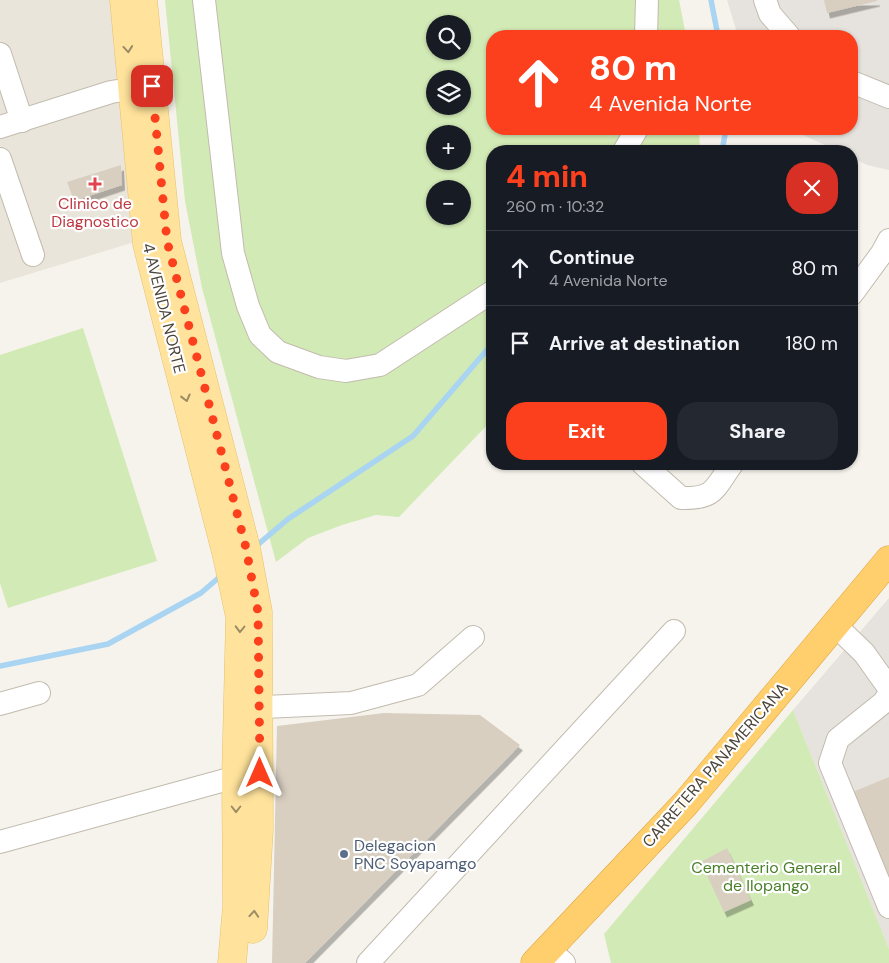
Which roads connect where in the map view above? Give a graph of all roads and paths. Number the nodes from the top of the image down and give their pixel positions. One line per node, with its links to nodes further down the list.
1 (124, 0): 10 (main road, 4 AVENIDA NORTE, one-way to 10)
2 (143, 0): 10 (main road, 4 AVENIDA NORTE)
3 (204, 0): 18 (street)
4 (647, 0): 6 (street)
5 (765, 0): 7 (street)
6 (646, 30)
7 (783, 30)
8 (0, 54): 12 (street)
9 (858, 84): 11 (street)
10 (142, 87): 12 (street); 29 (main road, 4 AVENIDA NORTE)
11 (889, 97)
12 (22, 121): 13 (street)
13 (0, 127)
14 (0, 159): 16 (street)
15 (889, 240): 17 (street)
16 (33, 255)
17 (858, 286)
18 (486, 296)
19 (650, 470): 20 (street)
20 (728, 470)
21 (887, 564): 22 (highway, CARRETERA PANAMERICANA)
22 (835, 625): 25 (street); 33 (highway, CARRETERA PANAMERICANA)
23 (674, 631): 36 (street)
24 (472, 637): 29 (street)
25 (889, 688)
26 (40, 693): 28 (street)
27 (889, 694): 32 (street)
28 (0, 704)
29 (249, 708): 30 (main road, 4 AVENIDA NORTE)
30 (248, 775): 31 (street); 34 (main road, one-way to 34); 35 (main road, one-way to 30)
31 (0, 842)
32 (889, 907)
33 (549, 958)
34 (232, 963)
35 (250, 963)
36 (368, 963)

